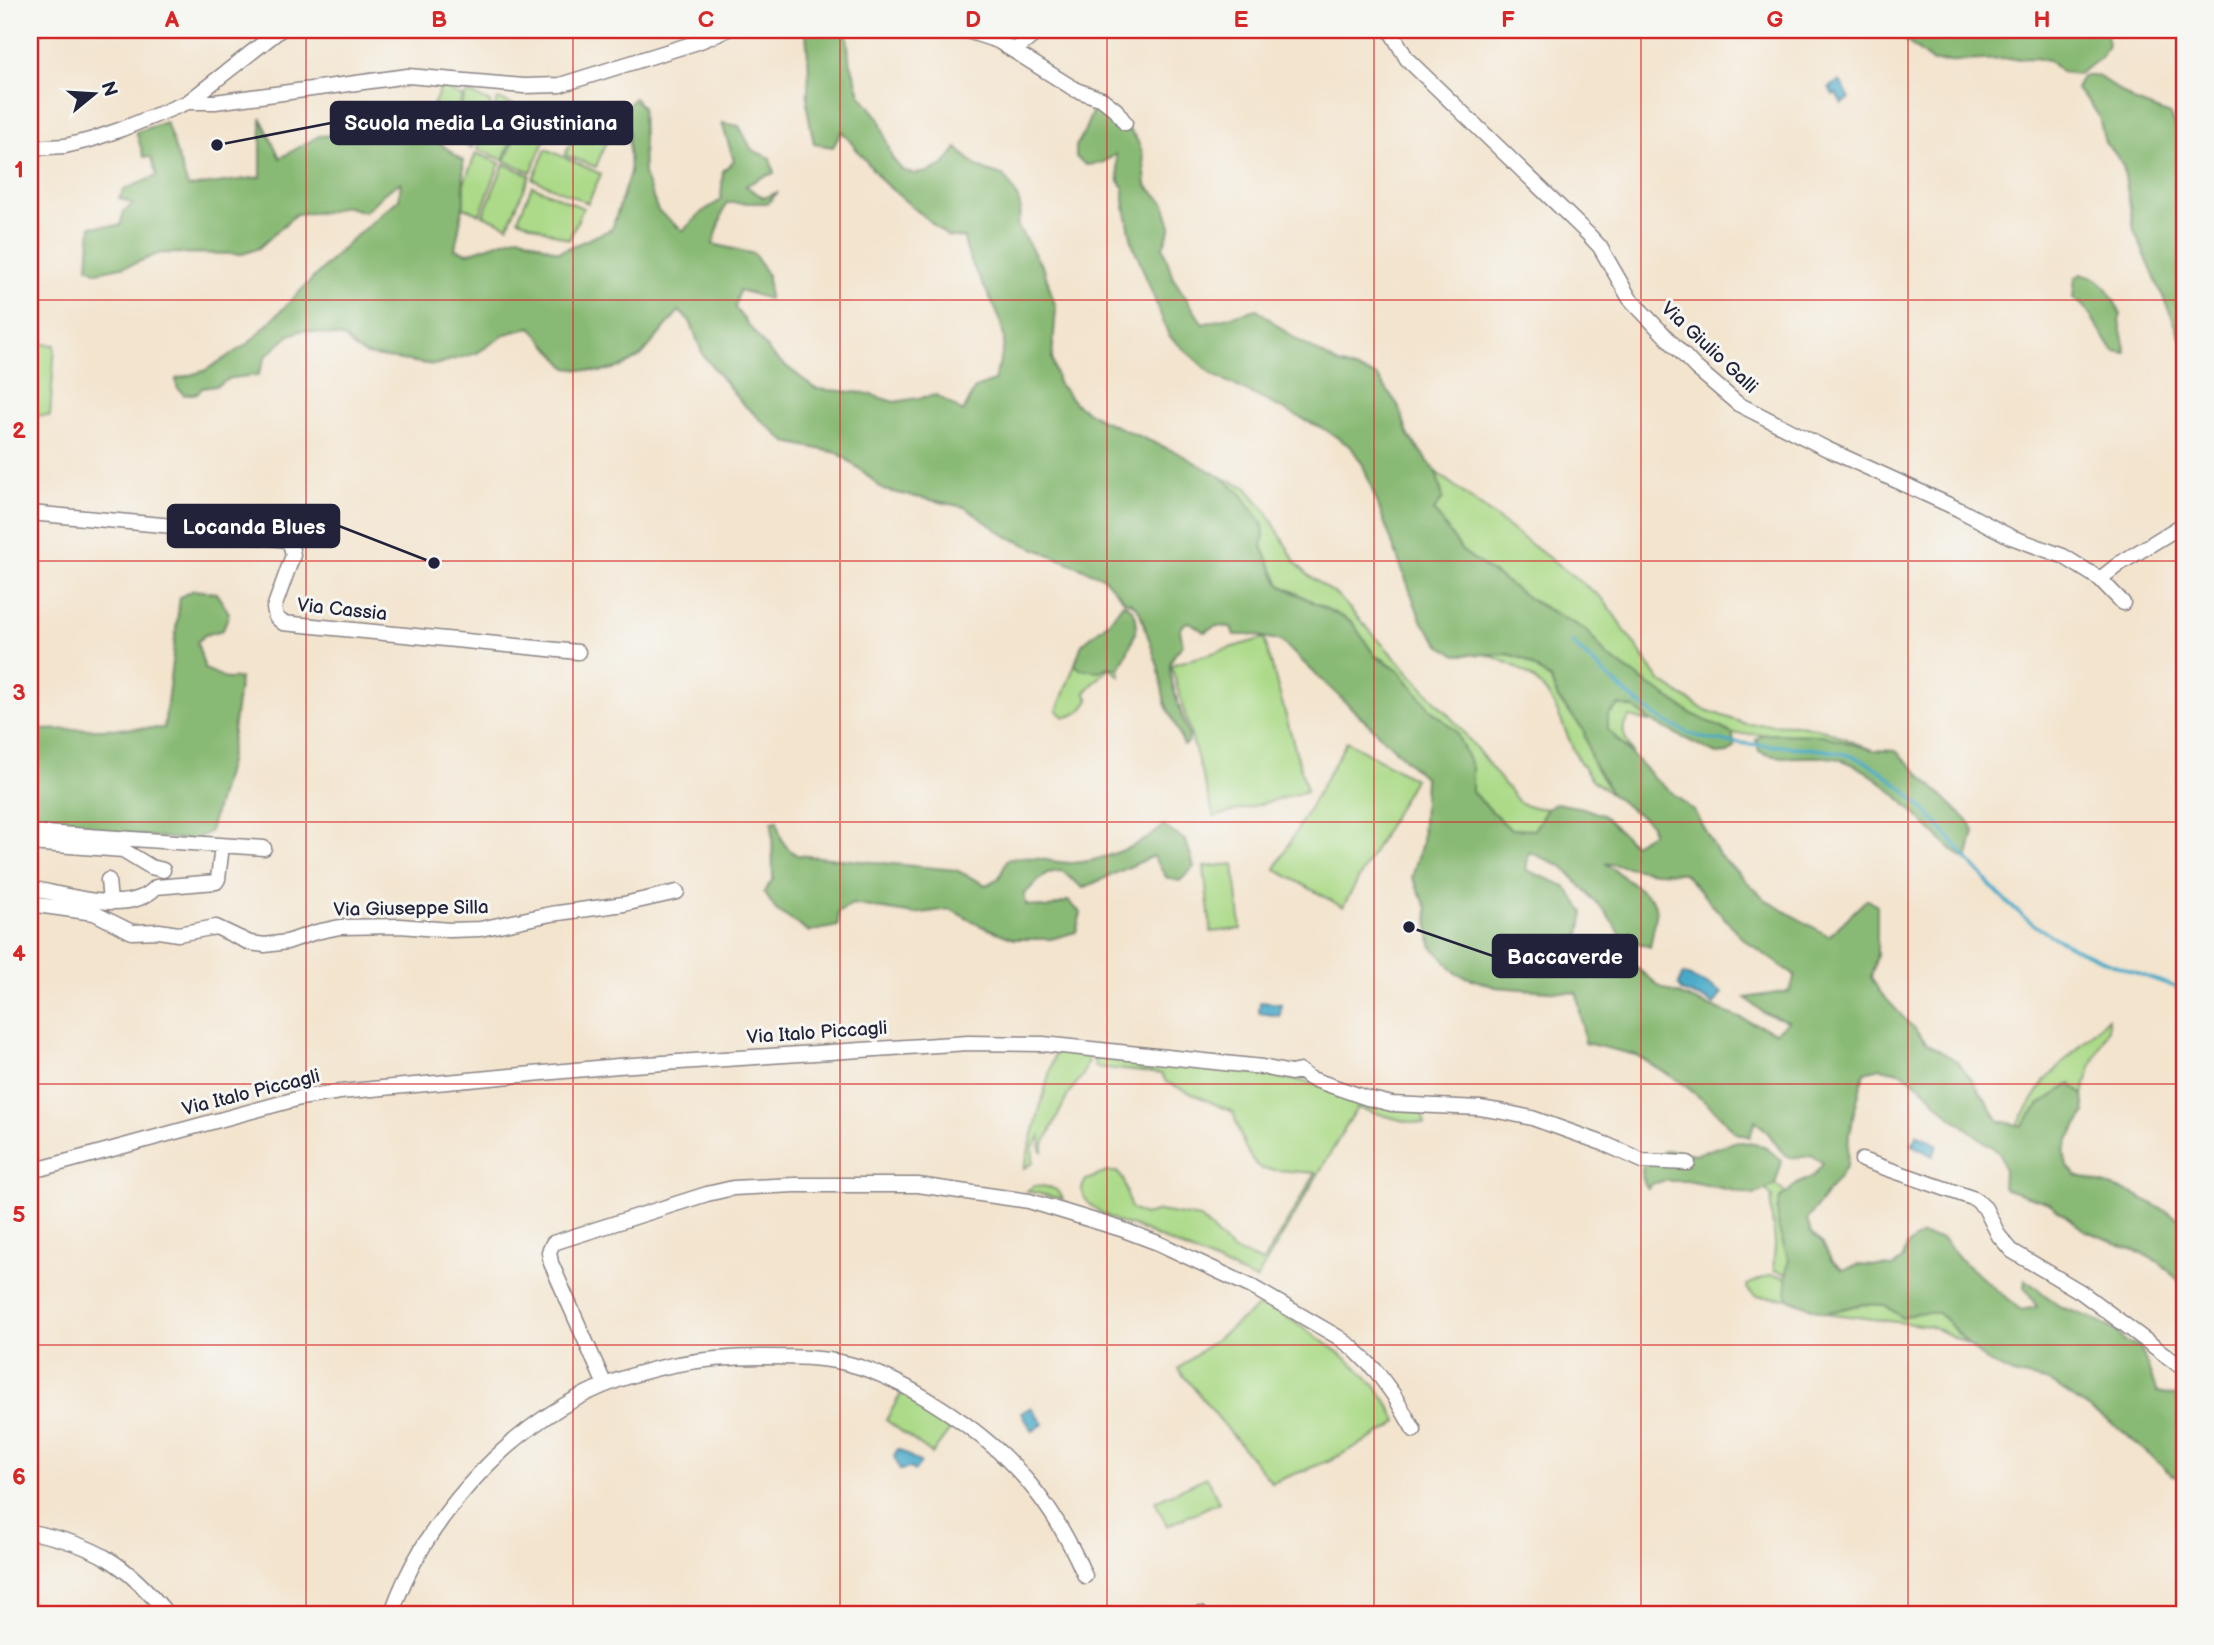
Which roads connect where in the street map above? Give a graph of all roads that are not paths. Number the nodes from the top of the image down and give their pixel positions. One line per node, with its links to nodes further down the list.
1 (280, 30): 7 (street)
2 (727, 30): 7 (street)
3 (964, 30): 6 (street)
4 (1040, 30): 6 (street)
5 (1390, 30): 12 (street, Via Giulio Galli)
6 (1014, 51): 8 (street)
7 (188, 102): 9 (street)
8 (1125, 123)
9 (30, 148)
10 (30, 513): 14 (street, Via Cassia)
11 (2184, 524): 12 (street)
12 (2100, 579): 13 (street, Via Giulio Galli)
13 (2123, 603)
14 (578, 652)
15 (30, 831): 17 (street)
16 (30, 843): 19 (street)
17 (264, 848)
18 (221, 854): 23 (street)
19 (163, 870)
20 (108, 880): 23 (street)
21 (30, 888): 23 (street)
22 (677, 892): 24 (street, Via Giuseppe Silla)
23 (110, 902)
24 (30, 904)
25 (1862, 1160): 29 (street)
26 (1688, 1163): 27 (street, Via Italo Piccagli)
27 (31, 1168): 28 (street)
28 (30, 1191)
29 (2184, 1369)
30 (606, 1385): 31 (street); 33 (street); 35 (street)
31 (1414, 1430)
32 (30, 1532): 34 (street)
33 (1085, 1576)
34 (168, 1615)
35 (391, 1615)

